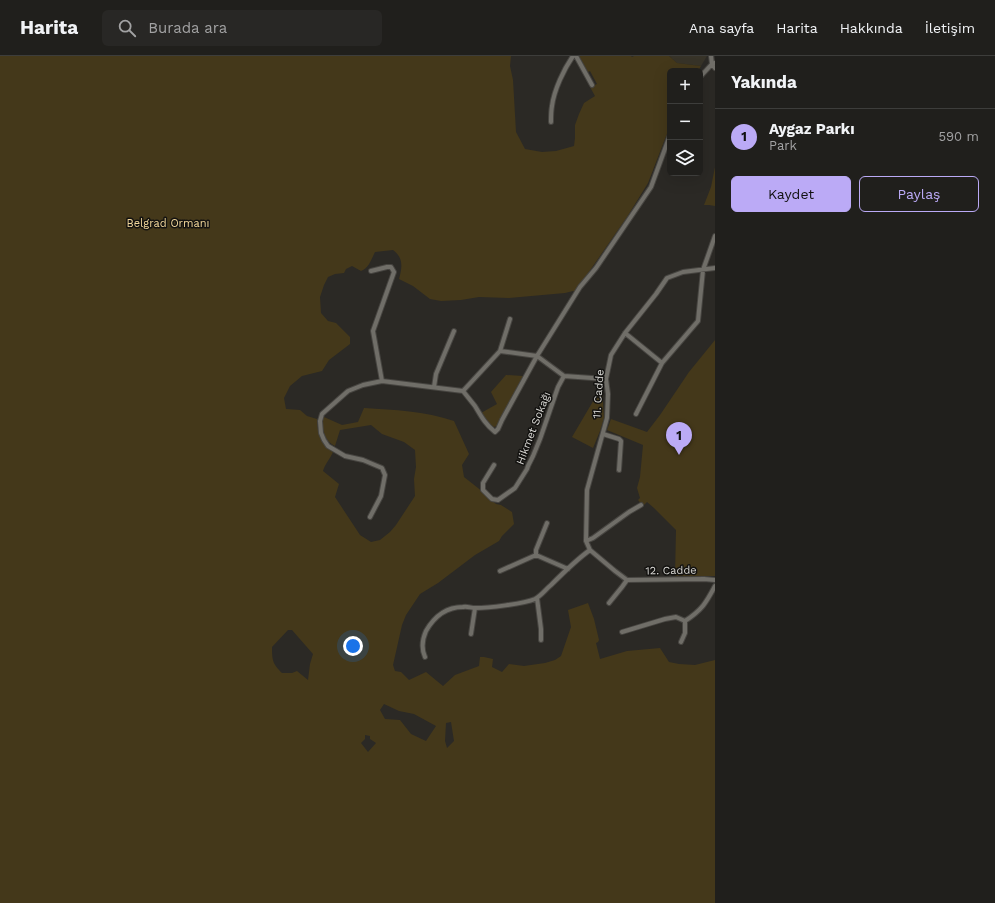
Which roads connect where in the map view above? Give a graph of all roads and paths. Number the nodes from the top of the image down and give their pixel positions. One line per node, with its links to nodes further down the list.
1 (573, 56): 8 (street)
2 (576, 56): 7 (street)
3 (712, 56): 4 (street)
4 (714, 63): 5 (street); 6 (street)
5 (715, 68)
6 (703, 74)
7 (592, 85)
8 (551, 122)
9 (668, 140): 18 (street)
10 (715, 236): 12 (street)
11 (715, 268): 12 (street, 11. Cadde)
12 (703, 270): 16 (street, 11. Cadde); 19 (street)
13 (371, 271): 22 (street)
14 (510, 319): 17 (street)
15 (454, 331): 23 (street)
16 (624, 333): 19 (street); 21 (street, 11. Cadde)
17 (500, 351): 18 (street); 24 (street)
18 (537, 356): 20 (street); 24 (street)
19 (662, 363): 25 (street)
20 (564, 376): 21 (street); 27 (street, Hikmet Sokağı)
21 (606, 379): 26 (street, 11. Cadde)
22 (382, 382): 23 (street); 30 (street)
23 (434, 387): 24 (street)
24 (463, 391)
25 (636, 414)
26 (603, 434): 28 (street); 32 (street, 11. Cadde)
27 (494, 465)
28 (620, 470)
29 (641, 505): 32 (street)
30 (370, 517)
31 (547, 523): 34 (street)
32 (586, 541): 33 (street)
33 (590, 550): 35 (street); 37 (street)
34 (536, 555): 35 (street); 36 (street)
35 (568, 569): 40 (street)
36 (500, 571)
37 (627, 580): 38 (street, 12. Cadde); 41 (street)
38 (715, 580)
39 (715, 586): 43 (street)
40 (537, 598): 42 (street); 46 (street)
41 (609, 603)
42 (475, 608): 45 (street); 48 (street)
43 (685, 621): 44 (street); 47 (street)
44 (622, 632)
45 (471, 634)
46 (541, 640)
47 (681, 642)
48 (425, 657)

